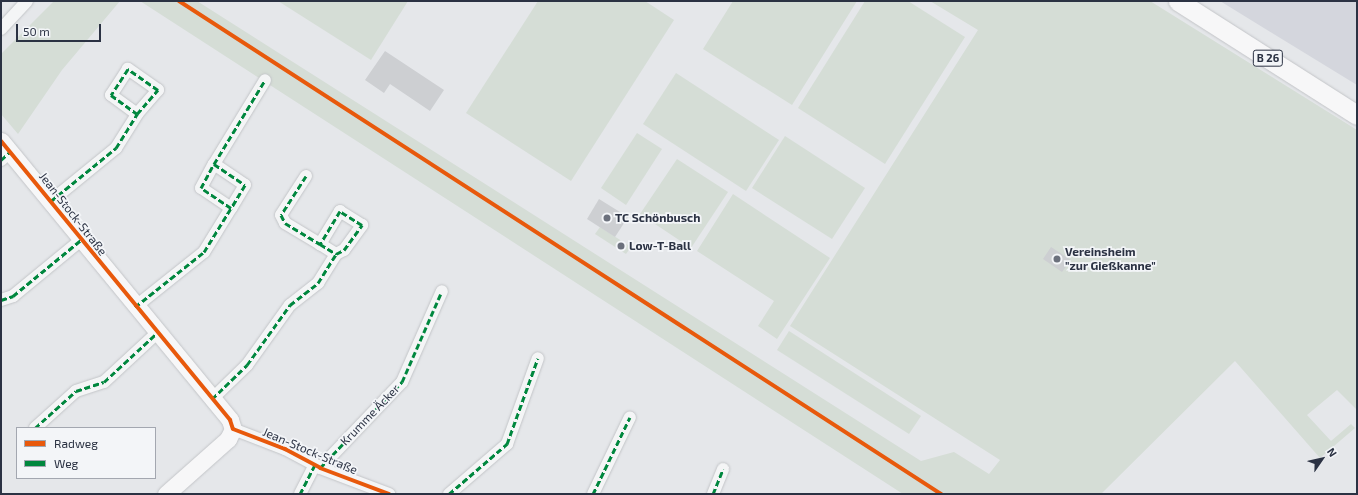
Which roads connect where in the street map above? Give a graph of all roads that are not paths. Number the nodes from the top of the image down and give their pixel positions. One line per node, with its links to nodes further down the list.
1 (27, 1): 3 (street)
2 (1178, 1): 6 (main road, B 26)
3 (1, 29)
4 (265, 80): 8 (street)
5 (137, 114): 10 (street)
6 (1357, 115)
7 (4, 151): 10 (street, Jean-Stock-Straße)
8 (214, 164): 11 (street); 11 (street)
9 (306, 176): 13 (street)
10 (51, 201): 12 (street, Jean-Stock-Straße)
11 (231, 208): 17 (street)
12 (81, 240): 16 (street); 17 (street, Jean-Stock-Straße)
13 (320, 244): 14 (street); 14 (street)
14 (336, 254): 20 (street)
15 (442, 291): 24 (street, Krumme Äcker)
16 (1, 300)
17 (135, 307): 18 (street, Jean-Stock-Straße)
18 (157, 333): 20 (street, Jean-Stock-Straße); 22 (street)
19 (538, 358): 29 (street)
20 (212, 399): 23 (street, Jean-Stock-Straße)
21 (630, 417): 30 (street)
22 (39, 426)
23 (233, 429): 24 (street, Jean-Stock-Straße); 26 (street)
24 (317, 466): 27 (street, Krumme Äcker); 28 (street, Jean-Stock-Straße)
25 (723, 469): 31 (street)
26 (166, 494)
27 (300, 494)
28 (389, 494)
29 (449, 494)
30 (592, 494)
31 (713, 494)

